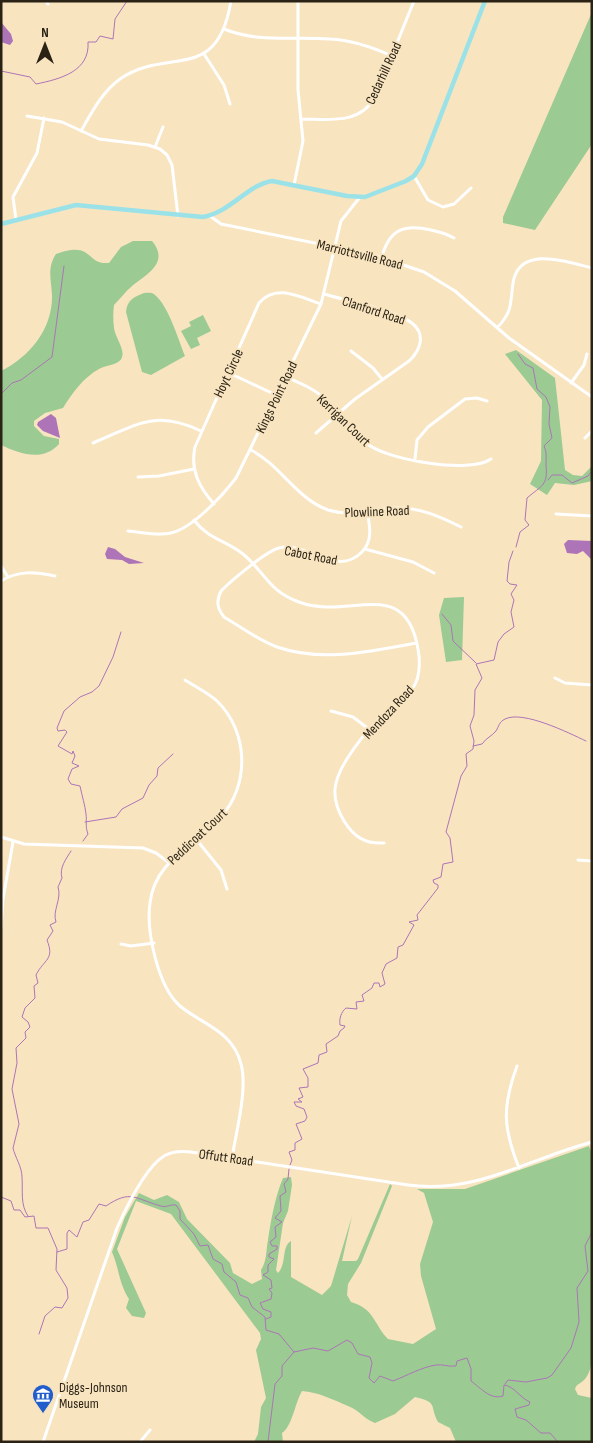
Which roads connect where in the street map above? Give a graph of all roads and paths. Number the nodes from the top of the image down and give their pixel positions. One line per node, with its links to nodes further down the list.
1 (231, 1): 5 (street)
2 (298, 1): 6 (street)
3 (414, 1): 8 (street, Cedarhill Road)
4 (485, 1): 16 (main road)
5 (224, 29): 6 (street); 7 (street)
6 (298, 38): 8 (street); 12 (street)
7 (204, 54): 9 (street); 14 (street)
8 (392, 56): 12 (street, Cedarhill Road)
9 (230, 104)
10 (27, 116): 11 (street)
11 (44, 118): 14 (street); 22 (street)
12 (301, 119): 17 (street)
13 (163, 128): 15 (street)
14 (81, 131): 15 (street)
15 (155, 147): 20 (street)
16 (414, 176): 18 (street); 19 (main road, Marriottsville Road)
17 (294, 184): 19 (main road, Marriottsville Road); 21 (main road, Marriottsville Road)
18 (470, 188)
19 (360, 197): 25 (street, Kings Point Road)
20 (178, 216): 21 (main road, Marriottsville Road); 22 (main road, Marriottsville Road)
21 (210, 216): 25 (street, Marriottsville Road)
22 (16, 220): 23 (main road, Marriottsville Road)
23 (1, 224)
24 (454, 238): 26 (street)
25 (334, 246): 26 (street, Marriottsville Road); 28 (street, Kings Point Road)
26 (382, 256): 30 (street, Marriottsville Road)
27 (592, 268): 30 (street)
28 (324, 294): 29 (street, Kings Point Road); 35 (street, Clanford Road)
29 (321, 304): 33 (street, Hoyt Circle); 34 (street, Kings Point Road)
30 (497, 328): 36 (street, Marriottsville Road)
31 (351, 351): 35 (street)
32 (587, 354): 36 (street)
33 (229, 373): 37 (street); 41 (street, Hoyt Circle)
34 (286, 377): 37 (street, Kings Point Road); 40 (street, Kerrigan Court)
35 (382, 380): 40 (street, Clanford Road)
36 (571, 382): 38 (street, Marriottsville Road)
37 (276, 395): 46 (street, Kings Point Road)
38 (592, 398)
39 (487, 401): 47 (street)
40 (339, 414): 43 (street, Clanford Road); 47 (street, Kerrigan Court)
41 (201, 431): 45 (street); 49 (street, Hoyt Circle)
42 (592, 431): 44 (street)
43 (316, 433)
44 (585, 438)
45 (93, 443)
46 (251, 450): 51 (street, Kings Point Road); 52 (street, Plowline Road)
47 (415, 459): 48 (street, Kerrigan Court)
48 (492, 459)
49 (194, 469): 50 (street); 51 (street, Hoyt Circle)
50 (138, 477)
51 (214, 504): 55 (street, Kings Point Road)
52 (367, 512): 56 (street, Plowline Road); 58 (street)
53 (556, 514): 54 (street)
54 (592, 516)
55 (194, 520): 57 (street, Kings Point Road); 60 (street, Mendoza Road)
56 (461, 527)
57 (128, 531)
58 (365, 549): 60 (street, Cabot Road); 61 (street)
59 (1, 566): 63 (street)
60 (253, 566): 65 (street, Mendoza Road); 65 (street, Cabot Road)
61 (434, 573)
62 (55, 576): 63 (street)
63 (8, 577): 64 (street)
64 (1, 581)
65 (417, 643): 70 (street, Mendoza Road)
66 (555, 678): 68 (street)
67 (185, 680): 72 (street, Peddicoat Court)
68 (592, 685)
69 (331, 710): 70 (street)
70 (370, 730): 74 (street, Mendoza Road)
71 (1, 837): 73 (street)
72 (196, 839): 77 (street, Peddicoat Court); 78 (street)
73 (13, 842): 77 (street); 79 (street)
74 (384, 843)
75 (578, 860): 76 (street)
76 (592, 861)
77 (168, 862): 80 (street, Peddicoat Court)
78 (227, 889)
79 (1, 928)
80 (154, 943): 81 (street); 84 (street, Peddicoat Court)
81 (122, 944)
82 (517, 1066): 85 (street)
83 (592, 1142): 85 (street, Offutt Road)
84 (232, 1158): 85 (street, Offutt Road); 87 (street, Offutt Road)
85 (519, 1168)
86 (150, 1430): 88 (street)
87 (42, 1442)
88 (140, 1442)

